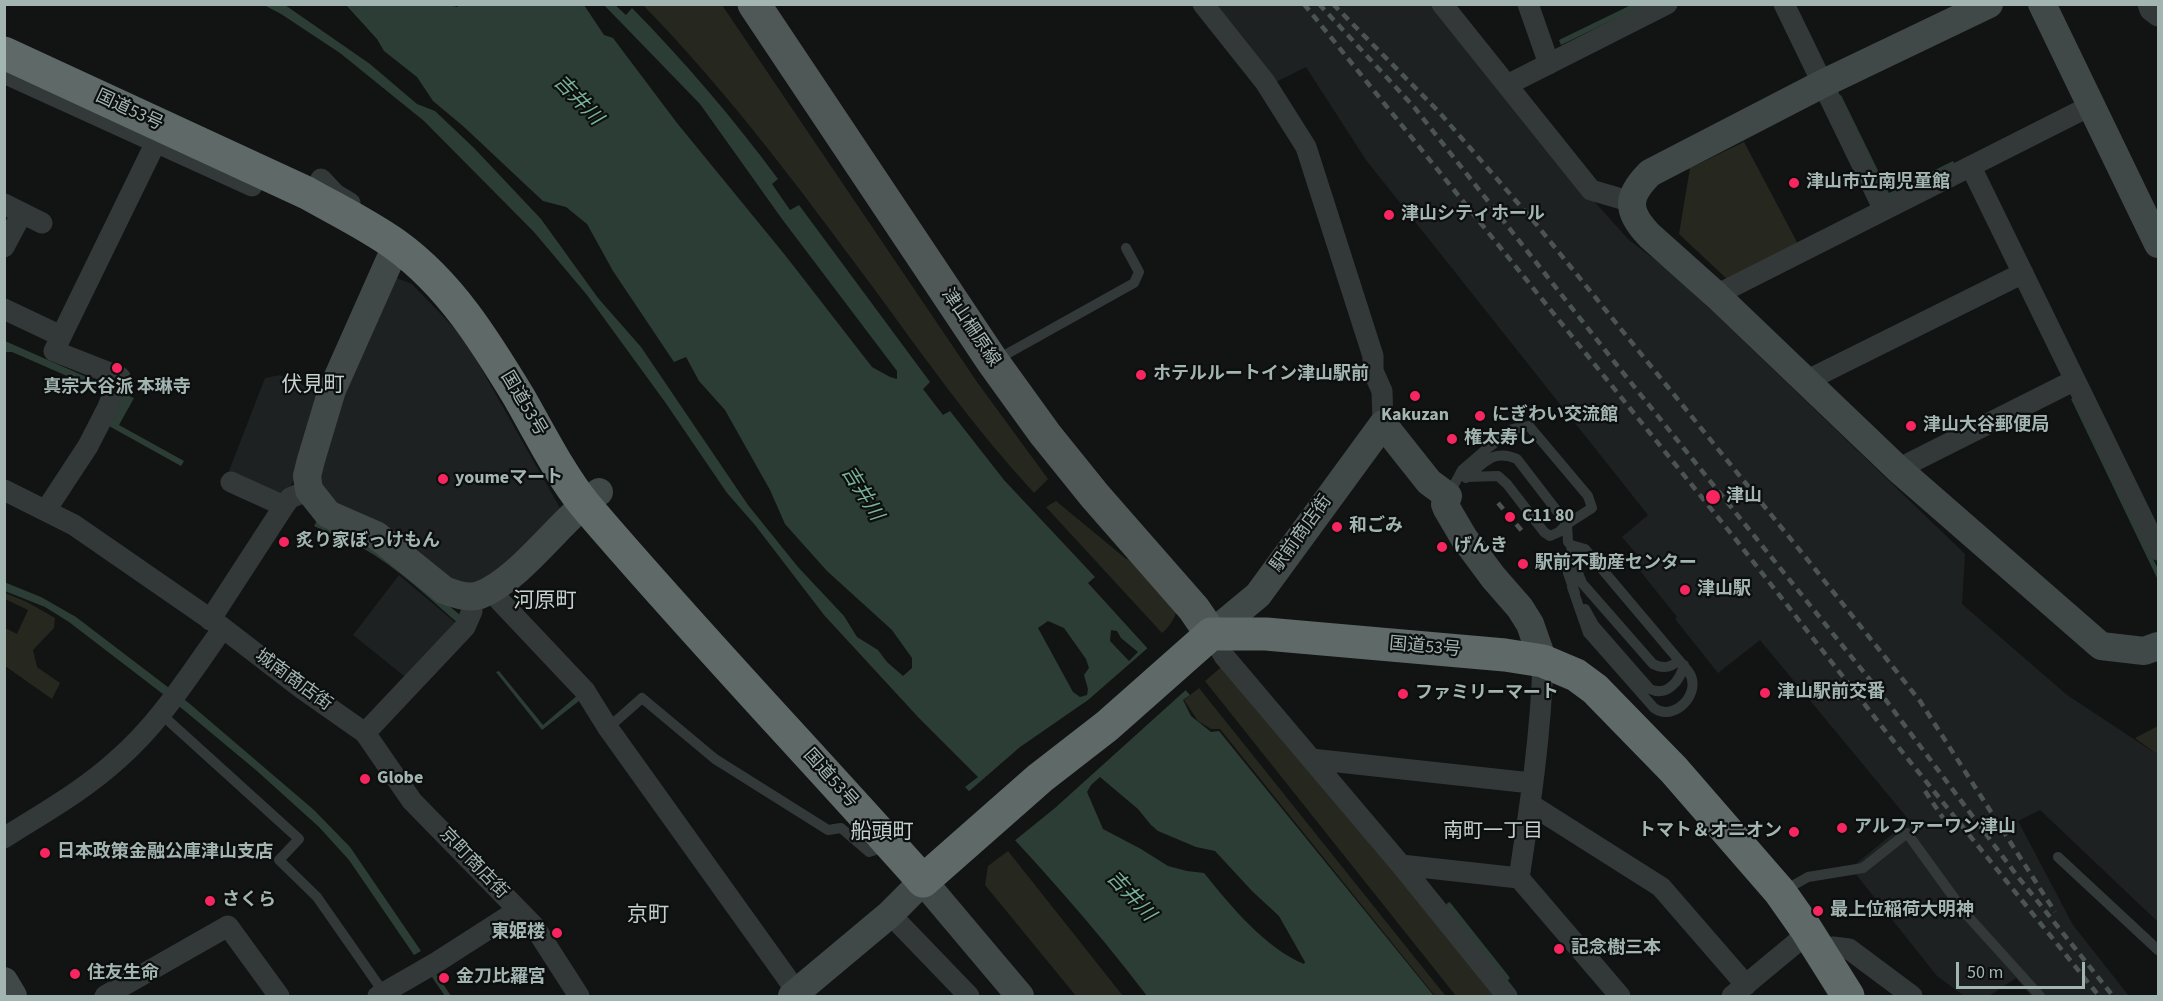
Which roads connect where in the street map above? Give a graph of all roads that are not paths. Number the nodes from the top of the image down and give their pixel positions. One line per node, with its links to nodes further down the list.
1 (1203, 4): 37 (street)
2 (1442, 4): 16 (street)
3 (1528, 4): 13 (street)
4 (1784, 4): 15 (street)
5 (1989, 4): 15 (street)
6 (2042, 4): 17 (street)
7 (2148, 4): 10 (street)
8 (1665, 5): 13 (street)
9 (760, 8): 34 (main road, 津山柵原線)
10 (2158, 16)
11 (4, 31): 21 (highway, 国道53号)
12 (4, 53): 20 (highway, 国道53号)
13 (1549, 64): 16 (street)
14 (4, 73): 18 (street)
15 (1822, 84): 22 (street); 24 (street)
16 (1507, 85): 22 (street)
17 (2092, 105): 19 (street); 26 (street)
18 (156, 142): 20 (street); 33 (street)
19 (1971, 167): 24 (street); 30 (street)
20 (276, 179): 27 (highway, 国道53号)
21 (321, 179): 27 (street); 43 (highway, 国道53号)
22 (1632, 202): 31 (street)
23 (13, 208): 25 (street); 28 (street)
24 (1884, 210): 31 (street)
25 (42, 223)
26 (2158, 243)
27 (396, 246): 42 (street); 43 (highway, 国道53号)
28 (4, 247)
29 (1126, 249): 34 (lane)
30 (2023, 273): 35 (street); 36 (street)
31 (1716, 295): 36 (street)
32 (4, 309): 33 (street)
33 (61, 336): 45 (street)
34 (993, 362): 52 (main road, 津山柵原線)
35 (2075, 380): 38 (street); 48 (street)
36 (1806, 381): 38 (street)
37 (1383, 424): 40 (street); 52 (street, 駅前商店街)
38 (1898, 469): 53 (street)
39 (231, 482): 44 (street)
40 (1456, 487): 46 (lane); 46 (lane); 46 (lane); 54 (street)
41 (4, 490): 45 (street, 城南商店街)
42 (309, 490): 44 (street); 50 (street)
43 (591, 498): 50 (street); 62 (highway, 国道53号); 65 (highway, 国道53号)
44 (285, 506): 51 (street)
45 (46, 510): 51 (street, 城南商店街)
46 (1567, 524): 47 (lane)
47 (1571, 545): 49 (lane); 55 (lane); 55 (lane)
48 (2158, 550)
49 (1572, 587): 55 (lane); 55 (lane)
50 (480, 592): 57 (street); 58 (street)
51 (216, 624): 56 (street); 58 (street, 城南商店街)
52 (1208, 637): 54 (highway, 国道53号); 59 (street); 65 (highway)
53 (2158, 645)
54 (1543, 662): 60 (street); 67 (highway, 国道53号)
55 (1682, 663)
56 (161, 714): 61 (street); 75 (lane)
57 (608, 728): 62 (lane); 74 (street)
58 (365, 733): 68 (street, 京町商店街)
59 (1311, 759): 60 (street); 64 (street)
60 (1531, 793): 66 (street); 73 (street)
61 (4, 838)
62 (890, 844): 65 (highway, 国道53号)
63 (2058, 857): 71 (lane)
64 (1401, 865): 66 (street); 83 (street)
65 (934, 871): 69 (street); 81 (street); 82 (street)
66 (1519, 878): 84 (street)
67 (1780, 892): 70 (highway, 国道53号); 87 (lane)
68 (518, 910): 75 (street); 79 (street, 京町商店街)
69 (890, 914): 74 (street); 80 (street)
70 (1814, 942): 73 (street); 85 (highway, 国道53号); 86 (street)
71 (2158, 950)
72 (4, 981): 76 (street)
73 (1739, 991)
74 (795, 994)
75 (381, 995)
76 (13, 996)
77 (105, 996): 78 (street)
78 (279, 996)
79 (579, 996)
80 (969, 996)
81 (1020, 996)
82 (1037, 996)
83 (1507, 996)
84 (1620, 996)
85 (1848, 996)
86 (1912, 996)
87 (2040, 996)

